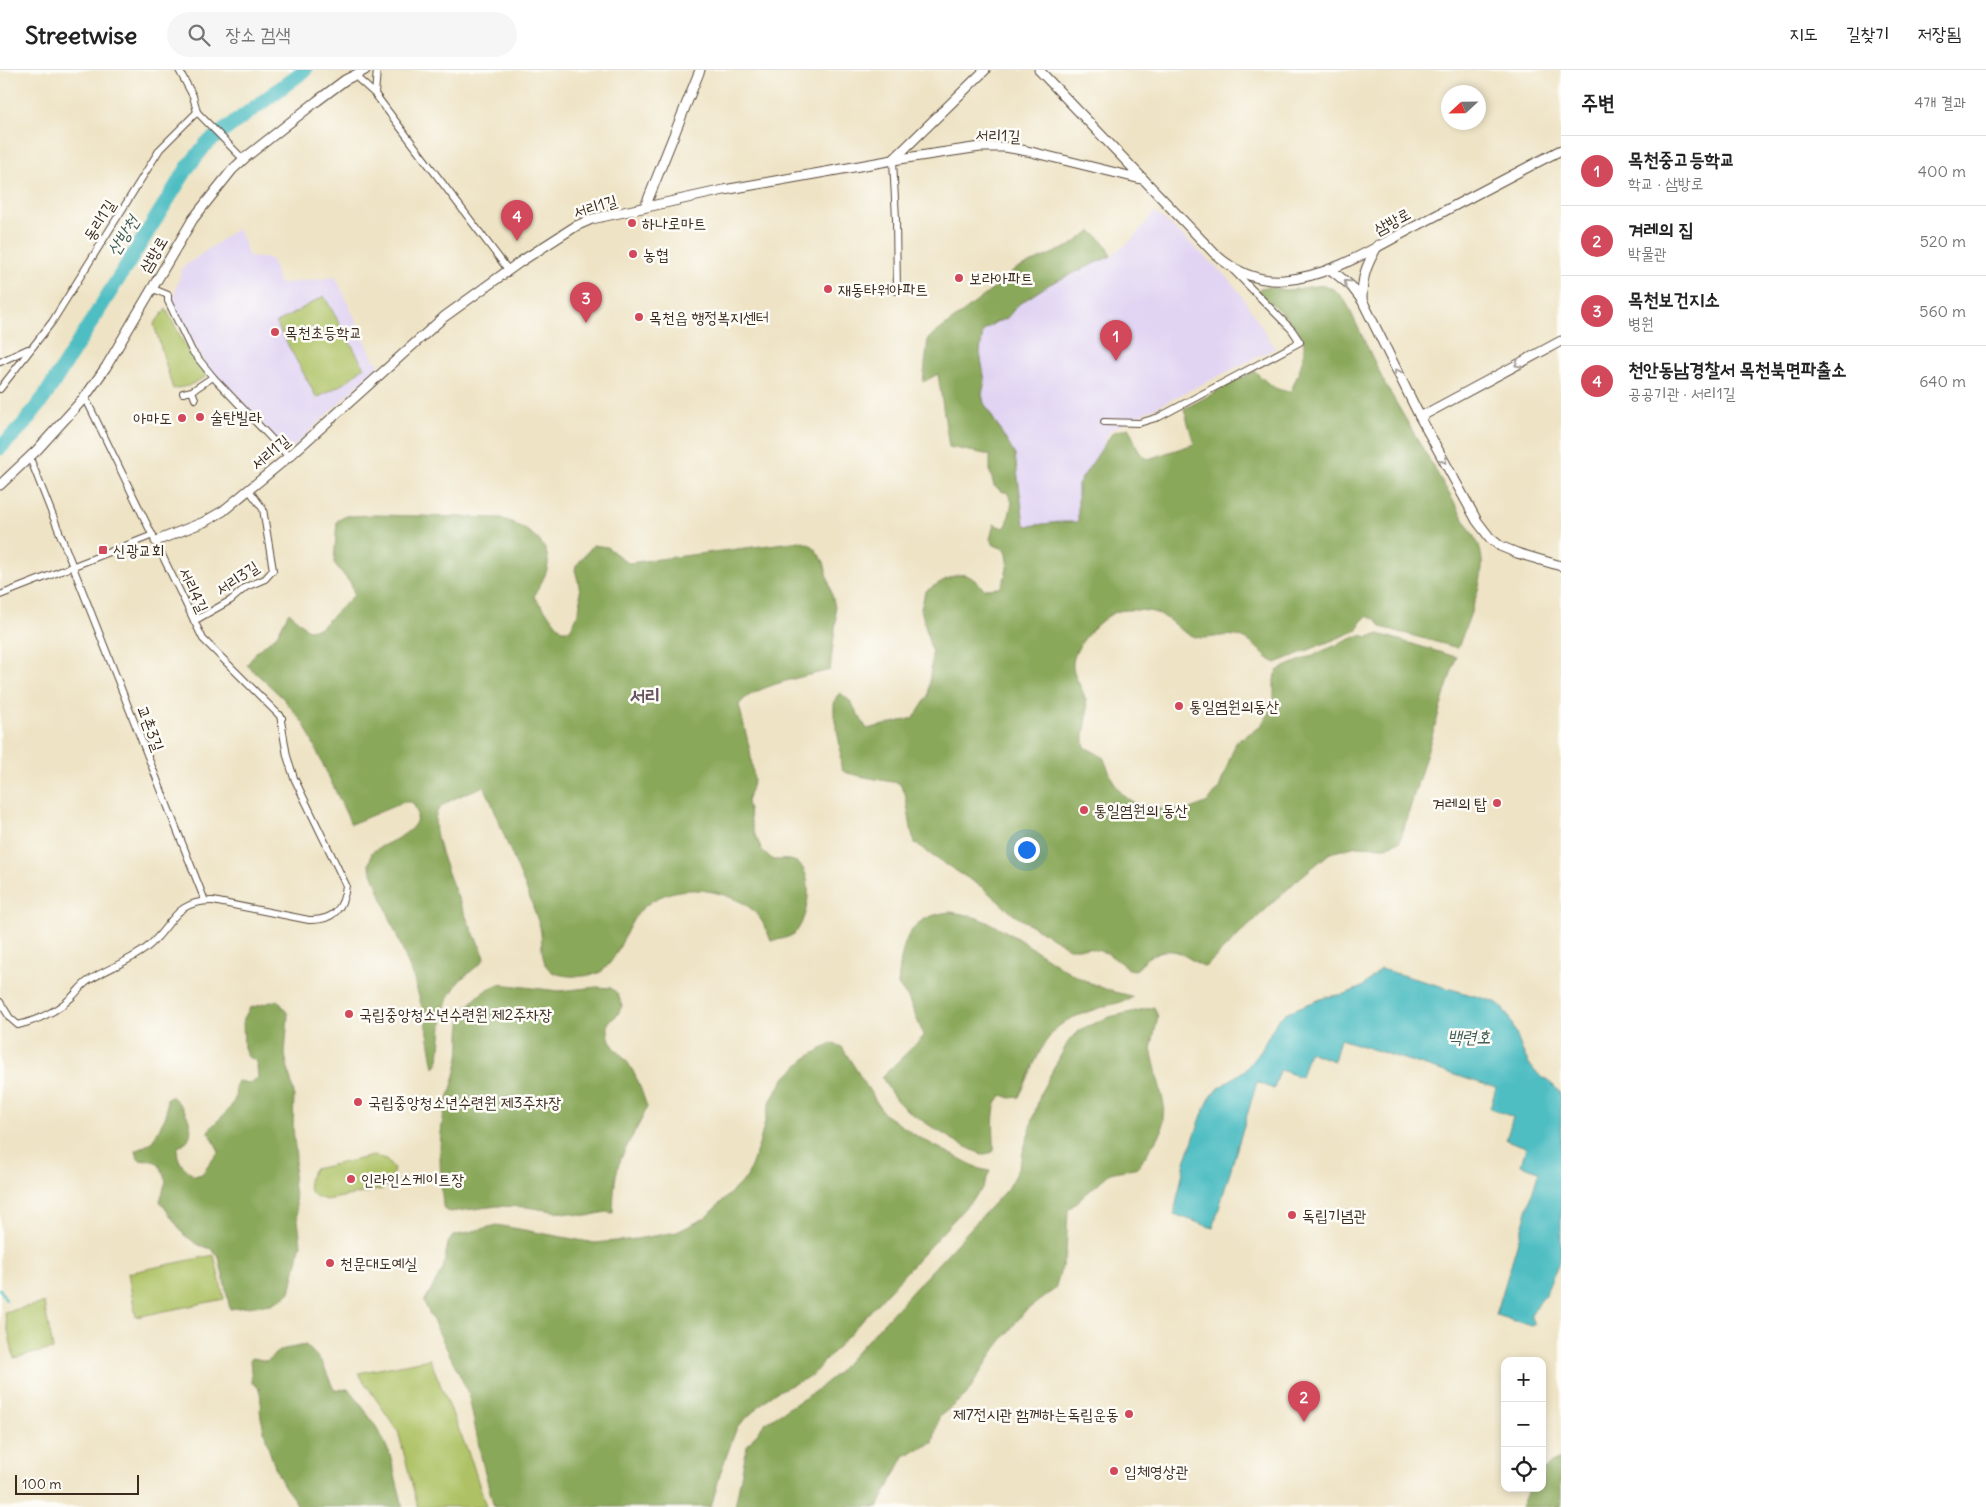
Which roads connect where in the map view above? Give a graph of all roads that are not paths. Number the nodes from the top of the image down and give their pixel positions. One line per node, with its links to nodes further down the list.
1 (179, 70): 9 (street)
2 (365, 70): 7 (street, 삼방로)
3 (376, 70): 8 (street)
4 (700, 70): 14 (street)
5 (985, 70): 12 (street)
6 (1038, 70): 13 (street, 삼방로)
7 (355, 76): 8 (street); 11 (street, 삼방로)
8 (375, 94): 18 (street)
9 (197, 112): 11 (street); 23 (street, 동리1길)
10 (1561, 150): 15 (street, 삼방로)
11 (243, 160): 19 (street, 삼방로)
12 (893, 160): 13 (street, 서리1길); 14 (street, 서리1길); 20 (street)
13 (1141, 179): 16 (street, 삼방로)
14 (645, 207): 18 (street, 서리1길)
15 (1378, 245): 17 (street, 삼방로); 21 (street)
16 (1228, 266): 17 (street, 삼방로); 32 (street, 삼방로)
17 (1330, 269): 21 (street, one-way to 17)
18 (509, 270): 33 (street, 서리1길)
19 (151, 288): 25 (street); 29 (street, 삼방로)
20 (897, 291)
21 (1362, 300): 31 (street, one-way to 21)
22 (1561, 341): 31 (street, one-way to 31)
23 (31, 348): 24 (street, 동리1길); 26 (street, 동리1길)
24 (0, 362)
25 (213, 377): 27 (street); 33 (street)
26 (0, 389)
27 (192, 391): 28 (street); 30 (street)
28 (183, 392)
29 (84, 397): 34 (street, 삼방로); 37 (street, 서리4길)
30 (194, 399)
31 (1420, 417): 39 (street, one-way to 39)
32 (1104, 422)
33 (289, 457): 36 (street, 서리1길)
34 (30, 458): 35 (street, 삼방로); 38 (street)
35 (0, 485)
36 (250, 490): 37 (street, 서리1길); 41 (street, 서리3길)
37 (154, 538): 38 (street, 서리1길); 41 (street, 서리4길)
38 (72, 566): 40 (street, 서리1길); 42 (street, 교촌3길)
39 (1561, 566)
40 (0, 595)
41 (194, 621): 42 (street, 서리4길)
42 (205, 901): 43 (street)
43 (0, 1002)

